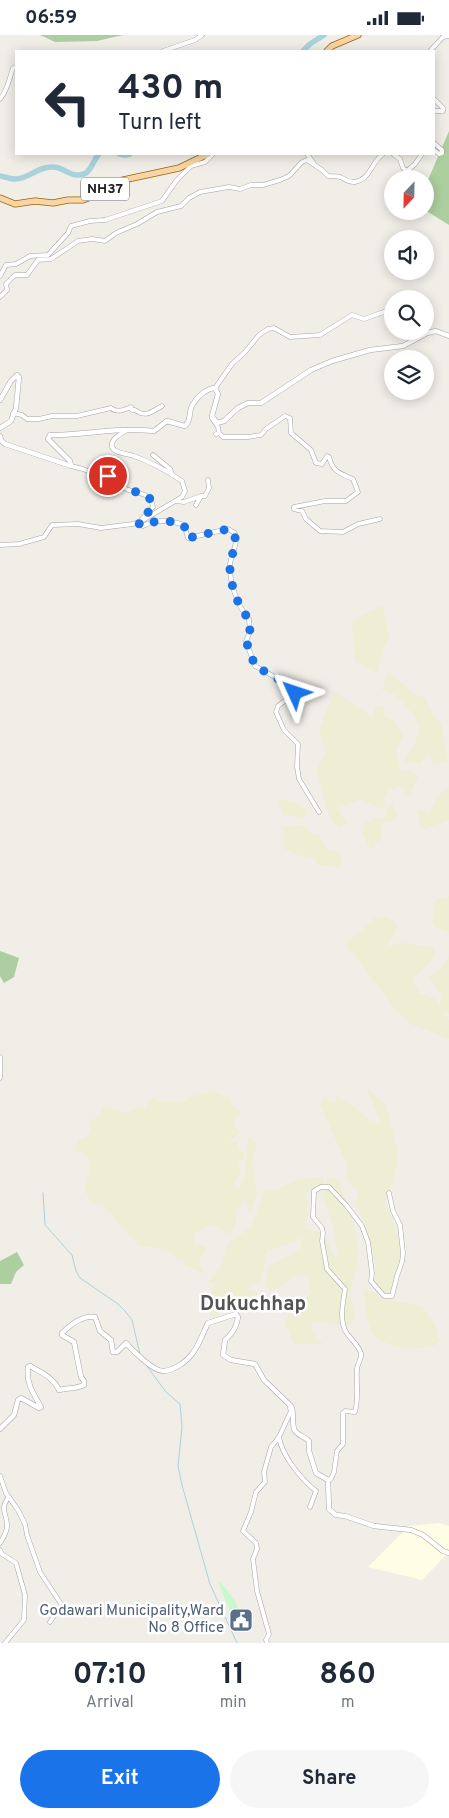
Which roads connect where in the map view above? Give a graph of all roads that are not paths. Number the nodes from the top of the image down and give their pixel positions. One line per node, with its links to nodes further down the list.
1 (202, 35): 4 (street)
2 (358, 35): 5 (main road)
3 (449, 36): 6 (street)
4 (166, 50)
5 (328, 50)
6 (431, 50)
7 (15, 67): 8 (street)
8 (0, 99)
9 (435, 100): 10 (street)
10 (435, 111)
11 (435, 144): 12 (street)
12 (435, 151)
13 (206, 155): 20 (main road, NH37)
14 (212, 155): 21 (street)
15 (308, 155): 19 (street)
16 (380, 155): 19 (street)
17 (394, 155): 18 (street)
18 (421, 155)
19 (315, 166): 22 (street)
20 (0, 198)
21 (30, 256): 22 (street); 23 (street)
22 (38, 260): 24 (street)
23 (0, 276)
24 (0, 297)
25 (384, 312): 27 (street)
26 (449, 336): 31 (street)
27 (215, 388): 31 (street); 33 (street)
28 (0, 400): 30 (street)
29 (162, 406): 30 (street)
30 (13, 413): 32 (street)
31 (212, 416): 42 (street)
32 (0, 428)
33 (126, 431): 36 (street); 37 (street)
34 (0, 435): 36 (street)
35 (153, 455): 37 (street)
36 (71, 466): 43 (street)
37 (172, 474): 40 (street)
38 (208, 480): 39 (street)
39 (201, 496): 40 (street); 41 (street)
40 (175, 501): 43 (street)
41 (196, 505)
42 (380, 519)
43 (138, 523): 44 (street); 45 (street)
44 (0, 545)
45 (318, 812)
46 (0, 1057): 47 (street)
47 (0, 1078)
48 (389, 1193): 53 (street)
49 (290, 1405): 50 (street); 51 (street); 53 (street)
50 (0, 1429)
51 (279, 1437): 55 (street); 61 (street)
52 (0, 1476): 54 (street)
53 (328, 1481): 58 (street)
54 (8, 1498): 56 (street); 59 (street)
55 (310, 1507)
56 (0, 1543)
57 (0, 1550): 60 (street)
58 (449, 1553)
59 (50, 1623)
60 (5, 1643)
61 (267, 1643)

